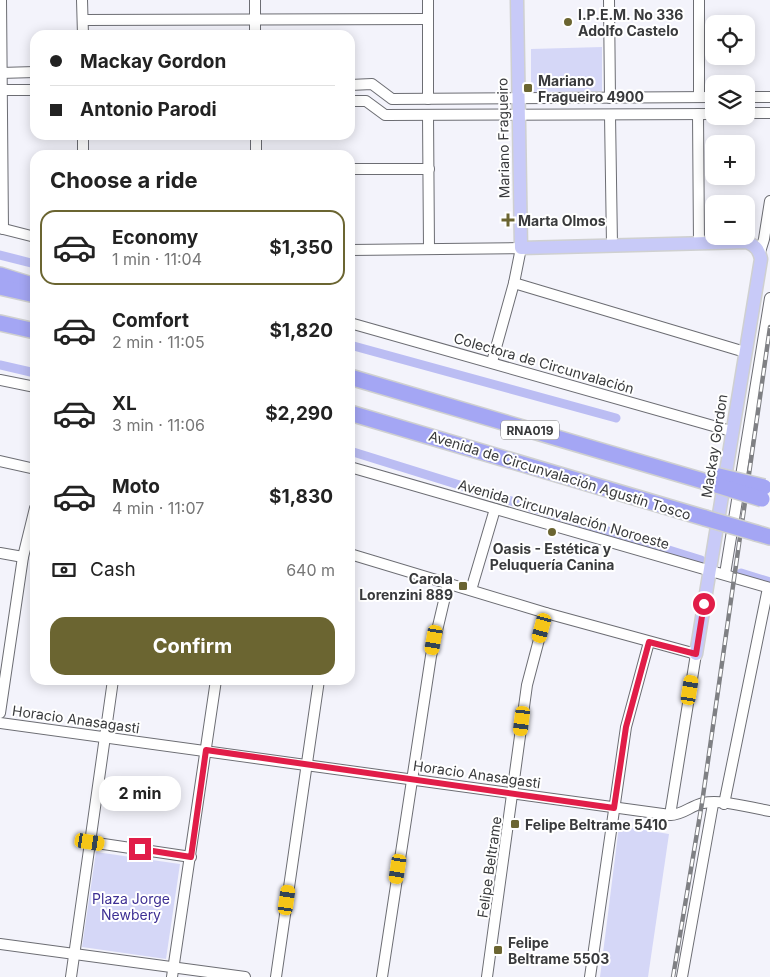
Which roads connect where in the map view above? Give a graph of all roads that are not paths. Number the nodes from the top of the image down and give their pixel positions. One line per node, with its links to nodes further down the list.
1 (1, 0): 14 (street)
2 (82, 0): 10 (street)
3 (255, 0): 8 (street)
4 (428, 0): 9 (street)
5 (516, 0): 24 (main road, Mariano Fragueiro)
6 (609, 0): 22 (street)
7 (699, 0): 18 (street)
8 (255, 19): 9 (street); 10 (street); 12 (street)
9 (428, 19): 23 (street)
10 (83, 20): 11 (street)
11 (83, 30)
12 (255, 30)
13 (30, 72): 14 (street)
14 (1, 73): 16 (street)
15 (355, 85): 23 (street)
16 (1, 90): 17 (street); 36 (street)
17 (30, 90)
18 (699, 97): 19 (street); 22 (street)
19 (705, 97)
20 (755, 97): 21 (street)
21 (770, 97)
22 (610, 98): 24 (street)
23 (428, 99): 24 (street)
24 (517, 99): 32 (main road, Mariano Fragueiro)
25 (355, 102): 30 (street)
26 (770, 113): 29 (street)
27 (698, 114): 28 (street); 31 (street); 38 (street)
28 (705, 114)
29 (755, 114)
30 (428, 115): 32 (street); 33 (street)
31 (610, 115): 32 (street); 40 (street)
32 (518, 116): 41 (main road, Mariano Fragueiro)
33 (429, 168): 34 (street); 42 (street)
34 (355, 169)
35 (770, 201): 39 (street, Mackay Gordon)
36 (1, 228): 37 (street)
37 (30, 236)
38 (699, 244): 39 (main road); 40 (main road)
39 (764, 245): 55 (main road, Mackay Gordon)
40 (612, 246): 41 (main road)
41 (521, 248): 42 (street); 45 (street, Mariano Fragueiro)
42 (429, 249): 43 (street)
43 (355, 250)
44 (0, 275): 46 (highway)
45 (514, 283): 55 (street); 56 (street, Mariano Fragueiro)
46 (30, 284)
47 (0, 287): 48 (highway)
48 (30, 294)
49 (770, 298): 73 (street)
50 (0, 323): 52 (highway)
51 (355, 324): 56 (street, Colectora de Circunvalación)
52 (30, 330)
53 (0, 332): 54 (highway)
54 (30, 339)
55 (745, 352): 61 (main road, Mackay Gordon)
56 (492, 362): 61 (street, Colectora de Circunvalación)
57 (355, 378): 65 (highway, RNA019, bridge)
58 (0, 380): 59 (street)
59 (30, 386)
60 (355, 414): 68 (highway, Avenida de Circunvalación Agustín Tosco / RNA019, bridge)
61 (731, 431): 72 (main road, Mackay Gordon)
62 (0, 461): 63 (street)
63 (30, 468)
64 (355, 468): 66 (street, Avenida Circunvalación Noroeste)
65 (767, 494)
66 (495, 509): 72 (street, Avenida Circunvalación Noroeste); 76 (street)
67 (30, 528): 71 (street)
68 (763, 535)
69 (0, 553): 71 (street)
70 (355, 556): 74 (street)
71 (23, 557): 83 (street)
72 (710, 570): 73 (street, Avenida Circunvalación Noroeste); 79 (main road, Mackay Gordon)
73 (725, 574): 75 (street, Avenida Circunvalación Noroeste)
74 (448, 584): 76 (street); 88 (street)
75 (769, 588): 91 (street)
76 (471, 590): 77 (street)
77 (546, 613): 78 (street); 89 (street, Felipe Beltrame)
78 (649, 642): 79 (street); 92 (street)
79 (696, 654): 94 (street, Mackay Gordon)
80 (112, 685): 85 (street)
81 (215, 685): 86 (street)
82 (318, 685): 87 (street)
83 (0, 713)
84 (0, 723): 85 (street, Horacio Anasagasti)
85 (104, 737): 86 (street, Horacio Anasagasti); 95 (street)
86 (206, 750): 87 (street, Horacio Anasagasti); 96 (street)
87 (306, 764): 88 (street, Horacio Anasagasti); 102 (street)
88 (412, 778): 89 (street, Horacio Anasagasti); 103 (street)
89 (513, 794): 92 (street, Horacio Anasagasti); 104 (street, Felipe Beltrame)
90 (712, 804): 91 (street, Horacio Anasagasti); 94 (street, Horacio Anasagasti); 106 (street)
91 (724, 804): 93 (street, Horacio Anasagasti)
92 (614, 808): 94 (street, Horacio Anasagasti); 105 (street)
93 (770, 811)
94 (670, 816)
95 (90, 842): 96 (street); 98 (street)
96 (191, 857): 99 (street)
97 (0, 944): 98 (street)
98 (74, 955): 99 (street); 100 (street)
99 (172, 973): 101 (street)
100 (70, 977)
101 (245, 977)
102 (276, 977)
103 (382, 977)
104 (487, 977)
105 (590, 977)
106 (682, 977)

